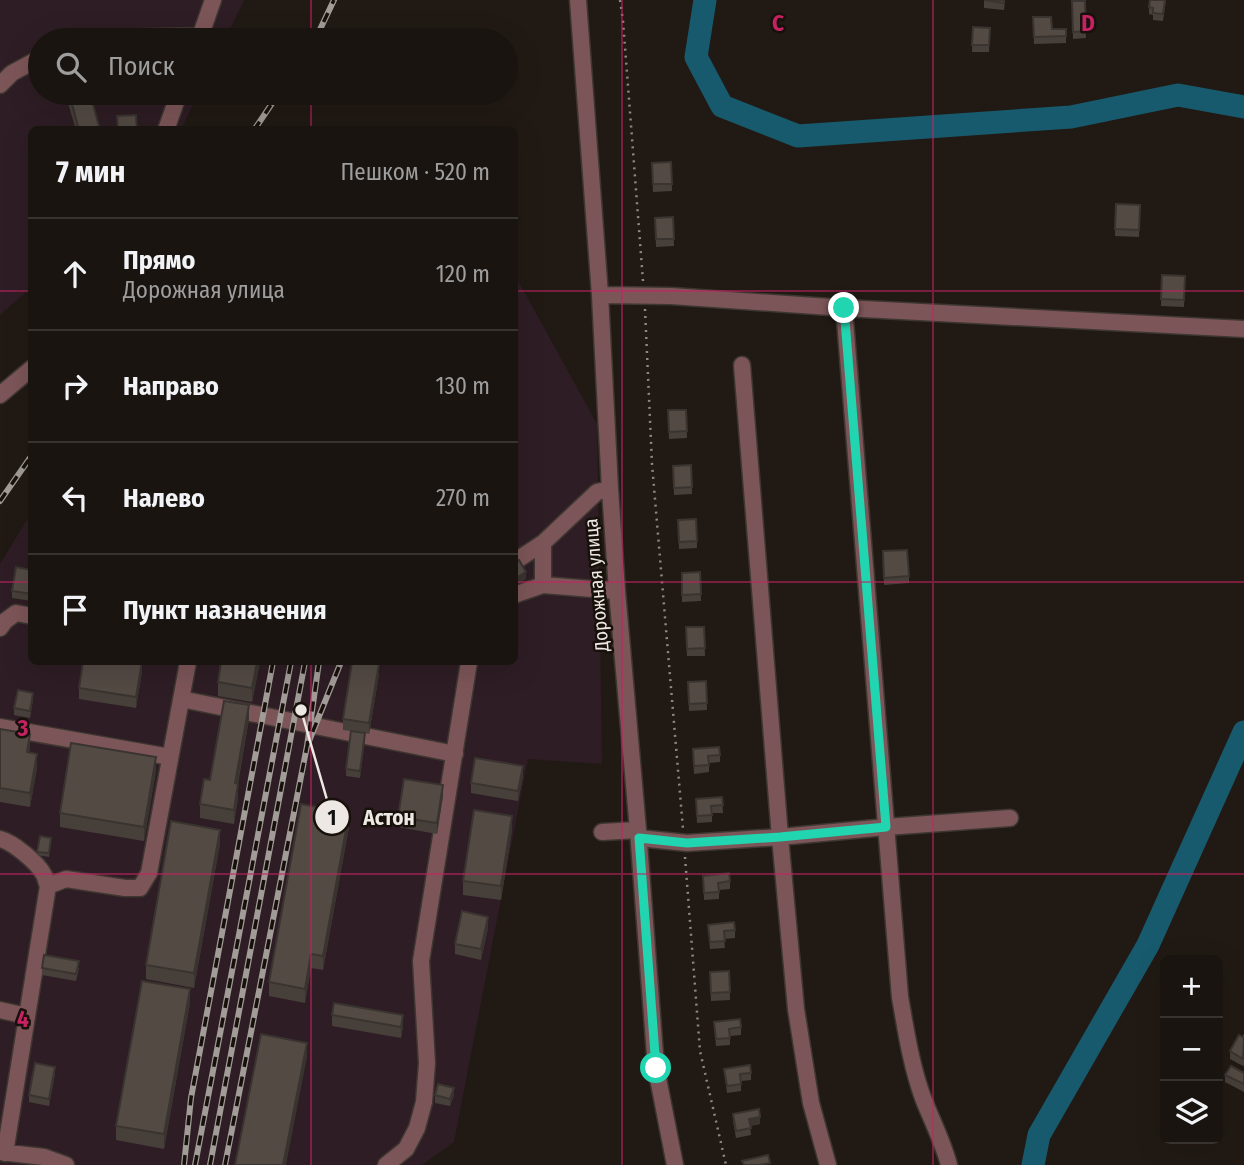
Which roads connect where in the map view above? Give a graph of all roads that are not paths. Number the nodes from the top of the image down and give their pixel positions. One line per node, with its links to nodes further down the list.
1 (213, 0): 3 (street)
2 (578, 0): 8 (street, Дорожная улица)
3 (203, 28)
4 (28, 64): 5 (street)
5 (0, 85)
6 (175, 105): 7 (street)
7 (167, 126)
8 (600, 295): 9 (street); 14 (street, Дорожная улица)
9 (844, 308): 10 (street); 29 (street)
10 (1244, 329)
11 (742, 365): 32 (street)
12 (28, 371): 13 (street)
13 (0, 395)
14 (610, 489): 15 (street); 18 (street, Дорожная улица)
15 (543, 543): 16 (street); 17 (street)
16 (518, 559)
17 (543, 585): 18 (street); 19 (street)
18 (617, 591): 31 (street, Дорожная улица)
19 (518, 594)
20 (28, 615): 21 (street)
21 (0, 628)
22 (187, 665): 24 (street)
23 (469, 665): 26 (street)
24 (181, 699): 26 (street); 27 (street)
25 (0, 727): 27 (street)
26 (455, 754): 40 (street)
27 (170, 757): 34 (street)
28 (1010, 818): 29 (street)
29 (886, 827): 32 (street); 43 (street)
30 (602, 832): 31 (street)
31 (639, 834): 32 (street); 41 (street, Дорожная улица)
32 (780, 837): 42 (street)
33 (0, 839): 34 (street)
34 (48, 886): 36 (street)
35 (0, 1010): 36 (street)
36 (27, 1016): 37 (street)
37 (3, 1152): 38 (street)
38 (42, 1161): 39 (street)
39 (66, 1165)
40 (386, 1165)
41 (675, 1165)
42 (828, 1165)
43 (949, 1165)

